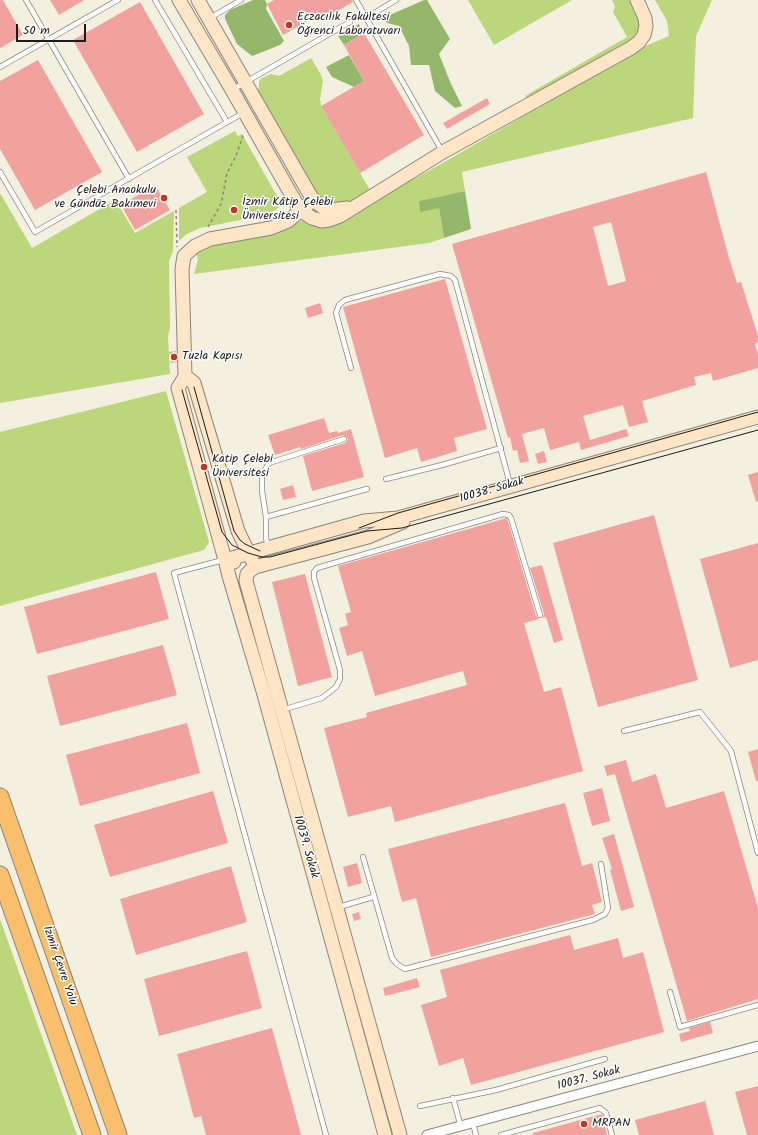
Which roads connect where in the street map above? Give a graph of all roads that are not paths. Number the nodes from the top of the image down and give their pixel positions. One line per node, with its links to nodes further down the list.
1 (26, 0): 13 (lane)
2 (118, 0): 13 (lane)
3 (155, 0): 18 (lane)
4 (179, 0): 16 (street)
5 (198, 0): 11 (street)
6 (241, 0): 11 (lane)
7 (356, 0): 10 (lane)
8 (396, 0): 10 (lane)
9 (637, 0): 19 (street)
10 (366, 18): 19 (lane)
11 (208, 19): 15 (street)
12 (350, 22): 15 (lane)
13 (48, 40): 14 (lane); 21 (lane)
14 (0, 67)
15 (245, 82): 16 (lane); 22 (street)
16 (232, 90): 17 (street)
17 (245, 112): 18 (lane); 24 (street)
18 (226, 122): 21 (lane)
19 (443, 152): 23 (street)
20 (0, 172): 21 (lane)
21 (128, 179)
22 (313, 200): 23 (street); 24 (street)
23 (354, 206): 24 (street)
24 (300, 210): 26 (street, 10039. Sokak)
25 (351, 368): 30 (lane)
26 (185, 376): 36 (street); 37 (street, 10039. Sokak)
27 (758, 417): 32 (street, 10038. Sokak)
28 (758, 425): 38 (street, 10038. Sokak)
29 (344, 439): 34 (lane)
30 (501, 448): 31 (lane); 32 (lane)
31 (386, 479)
32 (511, 486): 35 (street, 10038. Sokak)
33 (367, 488): 34 (lane)
34 (266, 517): 35 (lane)
35 (268, 548): 36 (street, 10038. Sokak)
36 (249, 553): 37 (street, 10038. Sokak); 38 (street)
37 (225, 560): 38 (street); 59 (lane); 60 (street, 10039. Sokak)
38 (255, 567): 40 (street, 10039. Sokak)
39 (540, 615): 40 (lane)
40 (281, 710): 48 (street, 10039. Sokak)
41 (624, 732): 43 (lane)
42 (0, 797): 58 (highway, İzmir Çevre Yolu)
43 (758, 853)
44 (363, 857): 47 (lane)
45 (601, 864): 47 (lane)
46 (0, 875): 57 (highway, İzmir Çevre Yolu)
47 (374, 897): 48 (lane)
48 (336, 907): 61 (street, 10039. Sokak)
49 (670, 992): 50 (lane)
50 (758, 1005)
51 (758, 1046): 55 (street, 10037. Sokak)
52 (605, 1060): 53 (lane)
53 (453, 1098): 54 (lane); 56 (lane)
54 (420, 1106)
55 (473, 1124): 56 (street, 10037. Sokak); 63 (lane)
56 (461, 1126): 62 (street, 10037. Sokak)
57 (92, 1135)
58 (118, 1135)
59 (326, 1135)
60 (385, 1135)
61 (400, 1135)
62 (427, 1135)
63 (476, 1135)
64 (501, 1135): 65 (lane)
65 (612, 1135)

